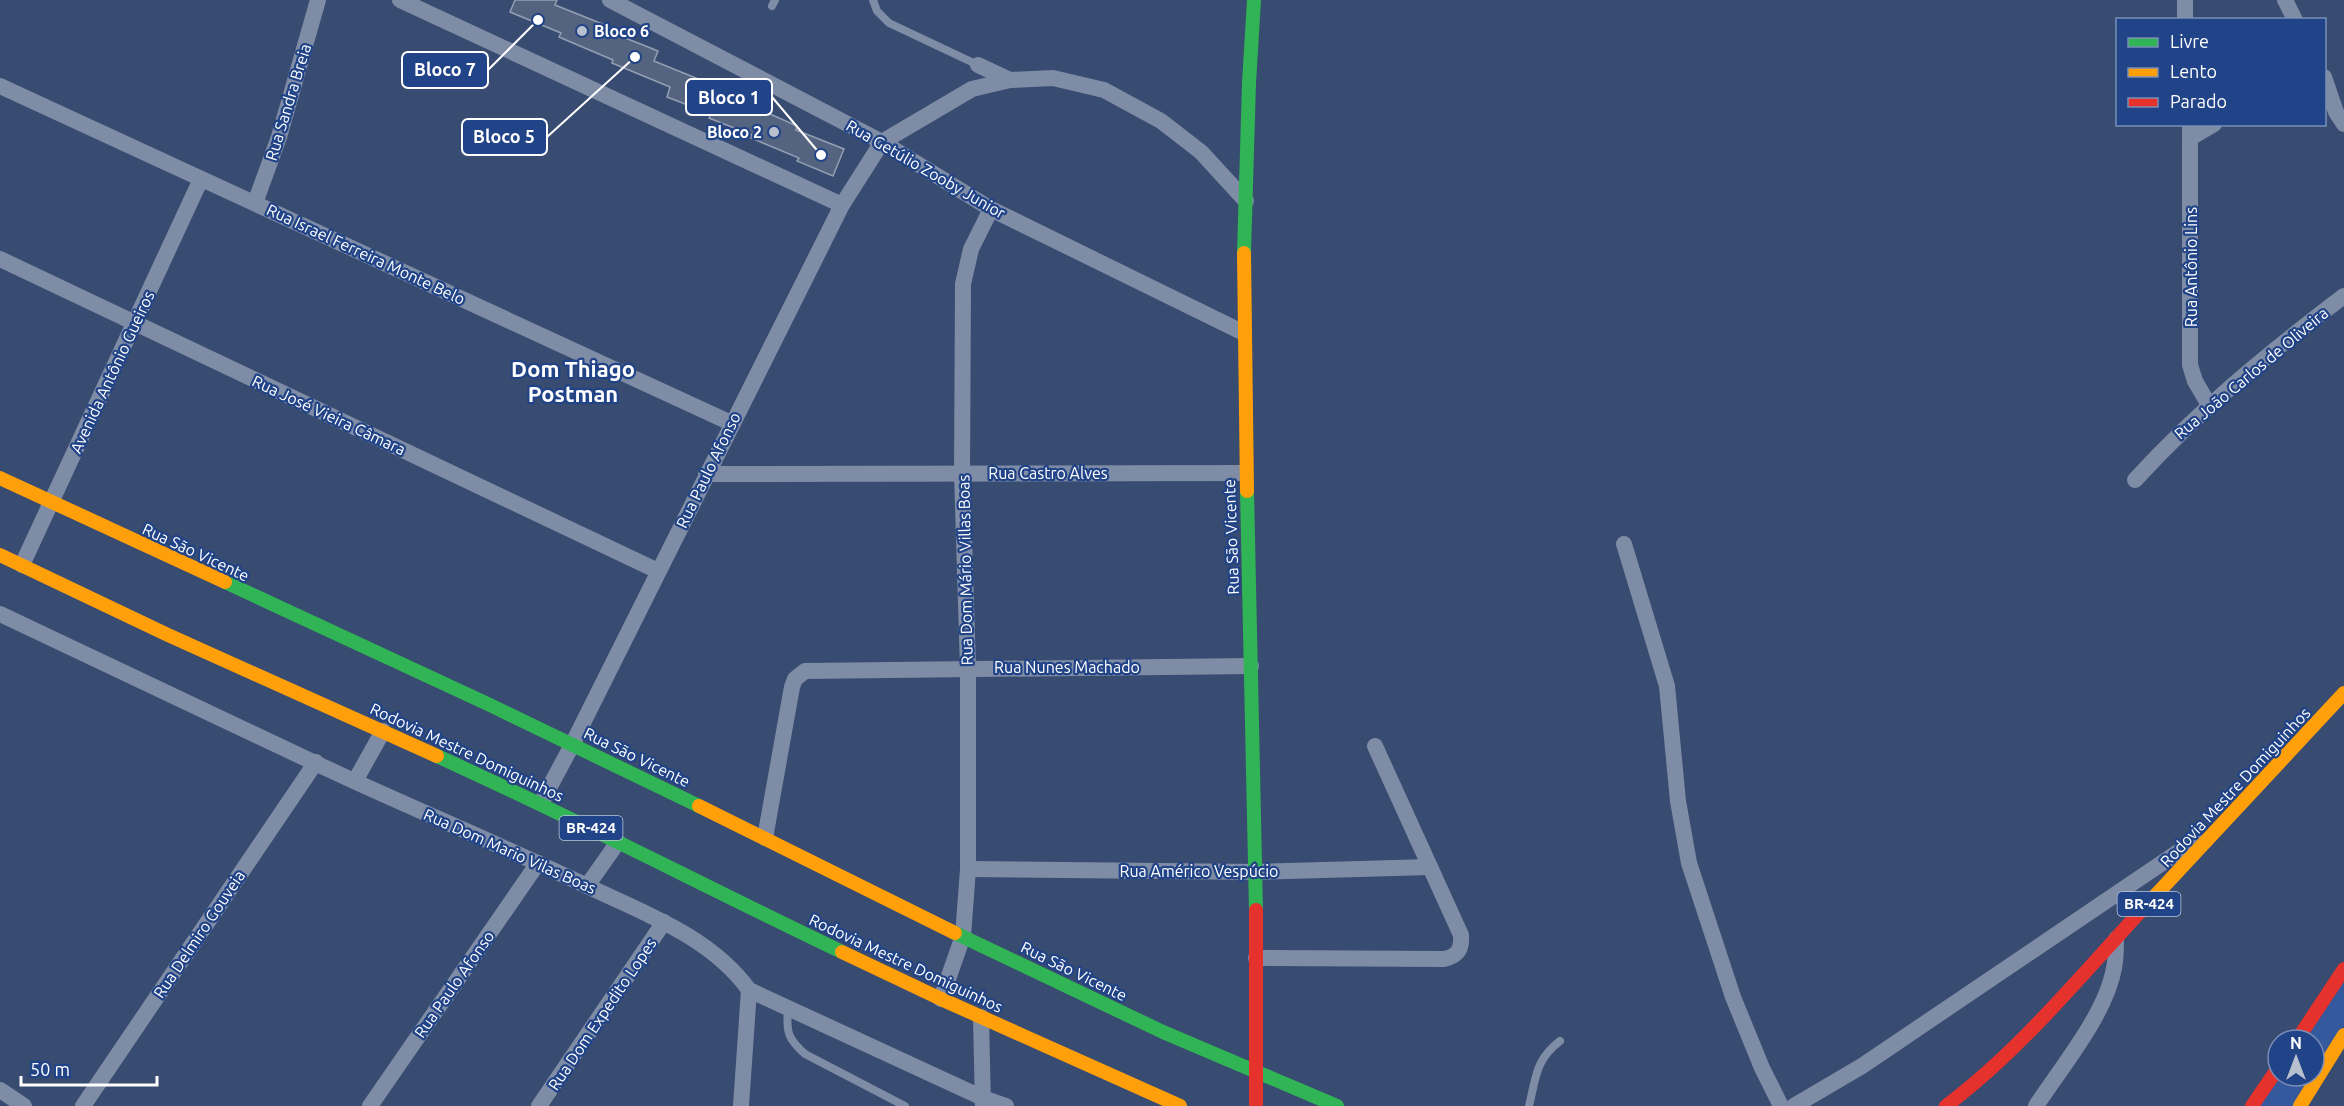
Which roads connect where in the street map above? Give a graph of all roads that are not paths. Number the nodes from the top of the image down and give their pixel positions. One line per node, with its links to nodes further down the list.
1 (400, 0): 21 (street)
2 (610, 0): 17 (street, Rua Getúlio Zooby Junior)
3 (873, 0): 10 (lane)
4 (1254, 0): 19 (street, Rua São Vicente)
5 (2185, 0): 8 (street)
6 (2285, 0): 9 (street)
7 (311, 1): 20 (street, Rua Sandra Breia)
8 (2185, 18)
9 (2294, 18)
10 (978, 65): 11 (street)
11 (1010, 80): 17 (street); 19 (street)
12 (2326, 80): 14 (street)
13 (0, 86): 18 (street, Rua Israel Ferreira Monte Belo)
14 (2344, 124)
15 (2207, 126): 16 (street)
16 (2190, 131): 27 (street, Rua Antônio Lins)
17 (882, 142): 21 (street, Rua Paulo Afonso); 22 (street, Rua Getúlio Zooby Junior)
18 (201, 179): 20 (street, Rua Israel Ferreira Monte Belo); 25 (street, Avenida Antônio Gueiros)
19 (1246, 201): 26 (street, Rua São Vicente)
20 (255, 203): 28 (street, Rua Israel Ferreira Monte Belo)
21 (842, 205): 28 (street, Rua Paulo Afonso)
22 (992, 209): 26 (street, Rua Getúlio Zooby Junior); 29 (street, Rua Dom Mário Villas Boas)
23 (0, 259): 25 (street, Rua José Vieira Câmara)
24 (2344, 296): 27 (street, Rua João Carlos de Oliveira)
25 (135, 322): 34 (street, Avenida Antônio Gueiros); 38 (street, Rua José Vieira Câmara)
26 (1244, 333): 30 (street, Rua São Vicente)
27 (2209, 405): 33 (street, Rua João Carlos de Oliveira)
28 (732, 423): 31 (street, Rua Paulo Afonso)
29 (962, 472): 30 (street, Rua Castro Alves); 31 (street, Rua Castro Alves); 41 (street, Rua Dom Mário Villas Boas)
30 (1245, 473): 40 (street, Rua São Vicente)
31 (706, 474): 38 (street, Rua Paulo Afonso)
32 (0, 478): 34 (street, Rua São Vicente)
33 (2135, 480)
34 (51, 502): 37 (street, Avenida Antônio Gueiros); 44 (street, Rua São Vicente)
35 (1624, 544): 86 (street)
36 (0, 555): 37 (street, Rodovia Mestre Domiguinhos / BR-424)
37 (22, 565): 43 (street, Rodovia Mestre Domiguinhos / BR-424)
38 (658, 571): 44 (street, Rua Paulo Afonso)
39 (0, 614): 46 (street, Rua Dom Mario Vilas Boas)
40 (1251, 666): 41 (street, Rua Nunes Machado); 55 (street, Rua São Vicente)
41 (968, 668): 50 (street, Rua Nunes Machado); 54 (street, Rua Dom Mário Villas Boas)
42 (2344, 693): 49 (street, Rodovia Mestre Domiguinhos / BR-424)
43 (383, 731): 47 (street); 48 (street, Rodovia Mestre Domiguinhos / BR-424)
44 (572, 744): 48 (street, Rua Paulo Afonso); 50 (street, Rua São Vicente)
45 (1375, 746): 53 (street)
46 (316, 762): 47 (street, Rua Dom Mario Vilas Boas); 76 (street, Rua Delmiro Gouveia)
47 (355, 781): 52 (street, Rua Dom Mario Vilas Boas)
48 (541, 803): 51 (street, Rodovia Mestre Domiguinhos / BR-424)
49 (2227, 819): 59 (street, Rodovia Mestre Domiguinhos / BR-424); 87 (street)
50 (765, 838): 58 (street, Rua São Vicente)
51 (618, 842): 56 (street); 63 (street, Rodovia Mestre Domiguinhos / BR-424)
52 (538, 863): 56 (street, Rua Dom Mario Vilas Boas); 77 (street, Rua Paulo Afonso)
53 (1430, 867): 55 (street, Rua Américo Vespúcio); 60 (street)
54 (969, 869): 55 (street, Rua Américo Vespúcio); 58 (street, Rua Dom Mário Villas Boas)
55 (1256, 872): 60 (street, Rua São Vicente)
56 (587, 886): 57 (street, Rua Dom Mario Vilas Boas)
57 (664, 922): 62 (street, Rua Dom Mario Vilas Boas); 78 (street, Rua Dom Expedito Lopes)
58 (963, 936): 63 (street, Rua Dom Mário Villas Boas); 69 (street, Rua São Vicente)
59 (2116, 939): 88 (street, Rodovia Mestre Domiguinhos / BR-424); 89 (street)
60 (1256, 958): 69 (street, Rua São Vicente)
61 (2344, 969): 66 (street)
62 (749, 990): 64 (street, Rua Dom Mario Vilas Boas); 79 (street)
63 (941, 999): 65 (street, Rodovia Mestre Domiguinhos / BR-424)
64 (788, 1010): 73 (lane); 74 (street, Rua Dom Mario Vilas Boas)
65 (981, 1017): 72 (street, Rodovia Mestre Domiguinhos / BR-424); 74 (street)
66 (2304, 1028)
67 (2344, 1035): 91 (street)
68 (1560, 1041): 85 (lane)
69 (1257, 1074): 83 (street, Rua São Vicente); 84 (street)
70 (2266, 1086): 90 (street)
71 (0, 1090): 75 (street)
72 (1153, 1101): 82 (street, Rodovia Mestre Domiguinhos / BR-424)
73 (892, 1102): 80 (lane)
74 (983, 1102): 81 (street, Rua Dom Mario Vilas Boas)
75 (24, 1106)
76 (83, 1106)
77 (370, 1106)
78 (539, 1106)
79 (741, 1106)
80 (905, 1106)
81 (1006, 1106)
82 (1180, 1106)
83 (1256, 1106)
84 (1337, 1106)
85 (1529, 1106)
86 (1781, 1106)
87 (1794, 1106)
88 (1946, 1106)
89 (2036, 1106)
90 (2252, 1106)
91 (2300, 1106)

